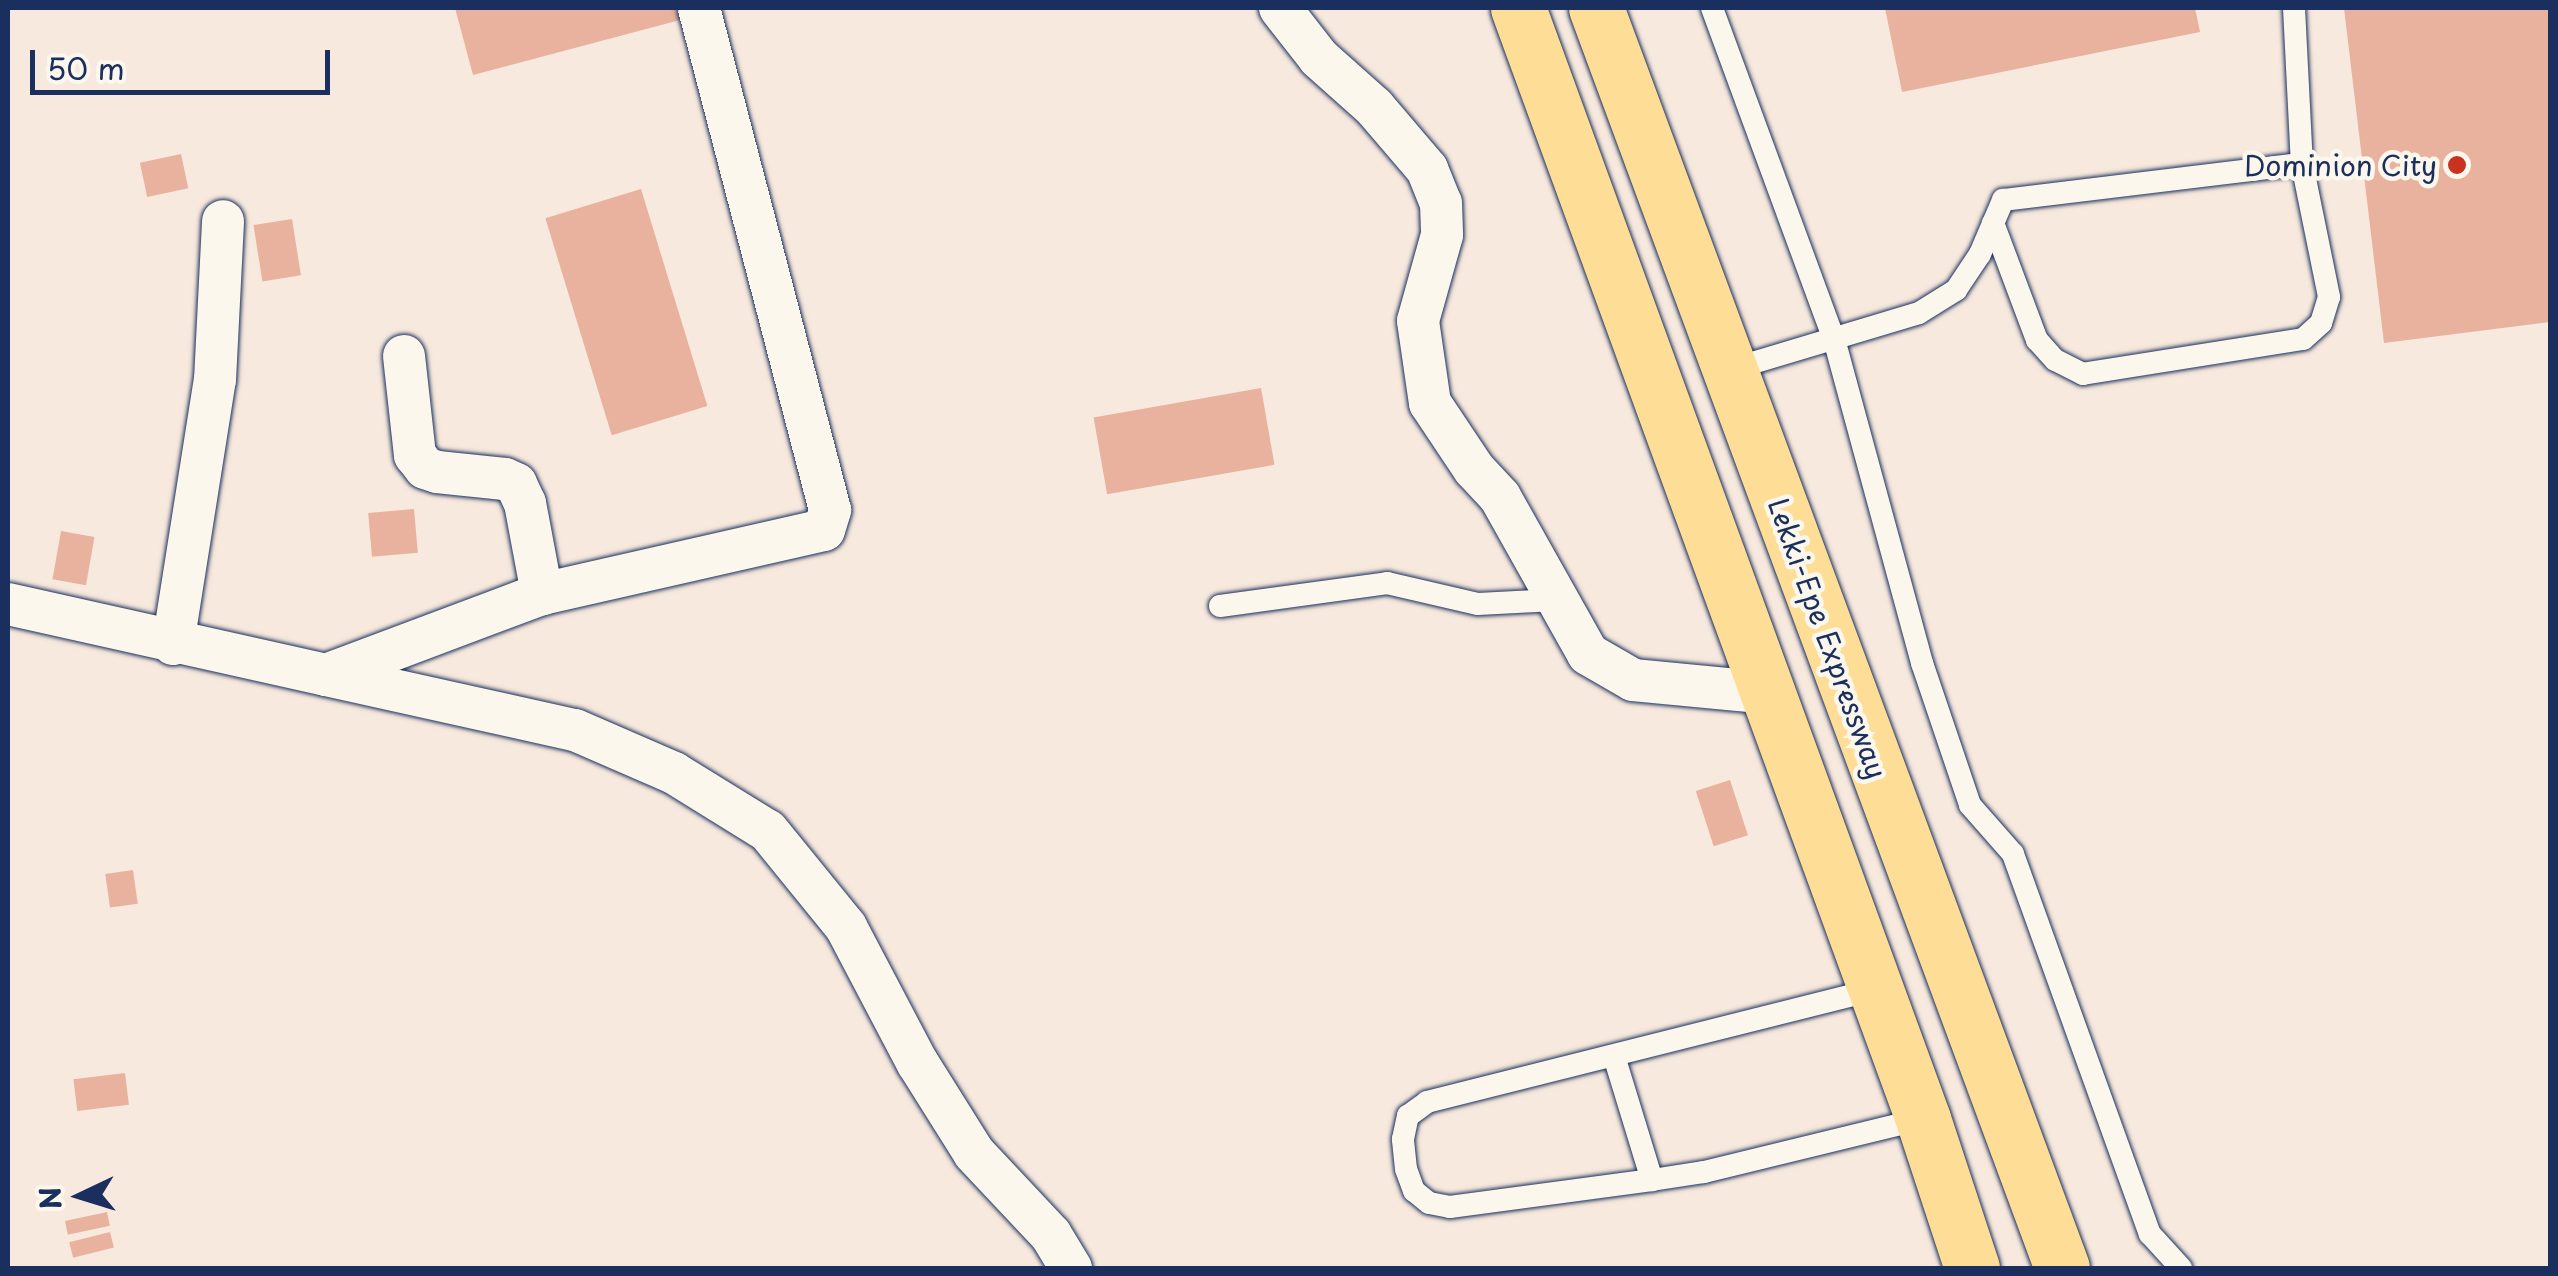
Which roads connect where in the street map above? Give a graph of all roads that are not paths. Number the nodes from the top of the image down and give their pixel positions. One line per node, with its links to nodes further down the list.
1 (699, 8): 13 (street)
2 (1280, 8): 14 (street)
3 (1518, 8): 19 (highway)
4 (1596, 8): 12 (highway, Lekki-Epe Expressway)
5 (1712, 8): 10 (lane)
6 (2294, 8): 7 (lane)
7 (2302, 164): 9 (lane); 9 (lane)
8 (223, 221): 17 (street)
9 (1993, 222): 10 (lane)
10 (1834, 338): 12 (lane); 27 (lane)
11 (404, 356): 13 (street)
12 (1729, 370): 26 (highway, Lekki-Epe Expressway)
13 (542, 594): 18 (street)
14 (1555, 600): 16 (lane); 19 (street)
15 (8, 604): 17 (street)
16 (1220, 606)
17 (173, 644): 18 (street)
18 (326, 675): 24 (street)
19 (1769, 693): 20 (highway)
20 (1876, 989): 21 (lane); 22 (highway)
21 (1614, 1056): 23 (lane); 23 (lane)
22 (1922, 1119): 23 (lane); 25 (highway)
23 (1652, 1180)
24 (1071, 1268)
25 (1972, 1268)
26 (2062, 1268)
27 (2181, 1268)

